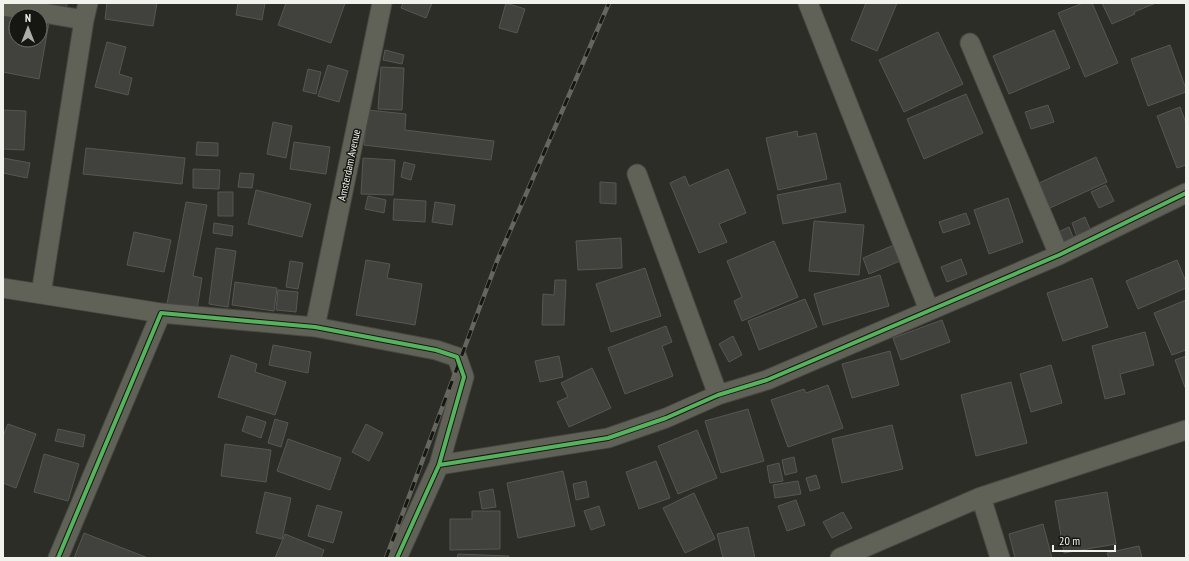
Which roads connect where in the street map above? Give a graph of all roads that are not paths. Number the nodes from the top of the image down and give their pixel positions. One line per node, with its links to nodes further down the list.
1 (382, 3): 13 (street, Amsterdam Avenue)
2 (808, 3): 11 (street)
3 (3, 6): 4 (street)
4 (86, 11): 10 (street)
5 (970, 43): 8 (street)
6 (637, 174): 14 (street)
7 (1186, 193): 8 (street)
8 (1059, 255): 11 (street)
9 (3, 288): 10 (street)
10 (41, 294): 12 (street)
11 (929, 310): 14 (street)
12 (161, 313): 13 (street); 18 (street)
13 (315, 327): 16 (street)
14 (718, 396): 16 (street)
15 (1186, 430): 17 (street)
16 (439, 465): 19 (street)
17 (981, 497): 20 (street); 21 (street)
18 (58, 558)
19 (397, 558)
20 (840, 558)
21 (1000, 558)

